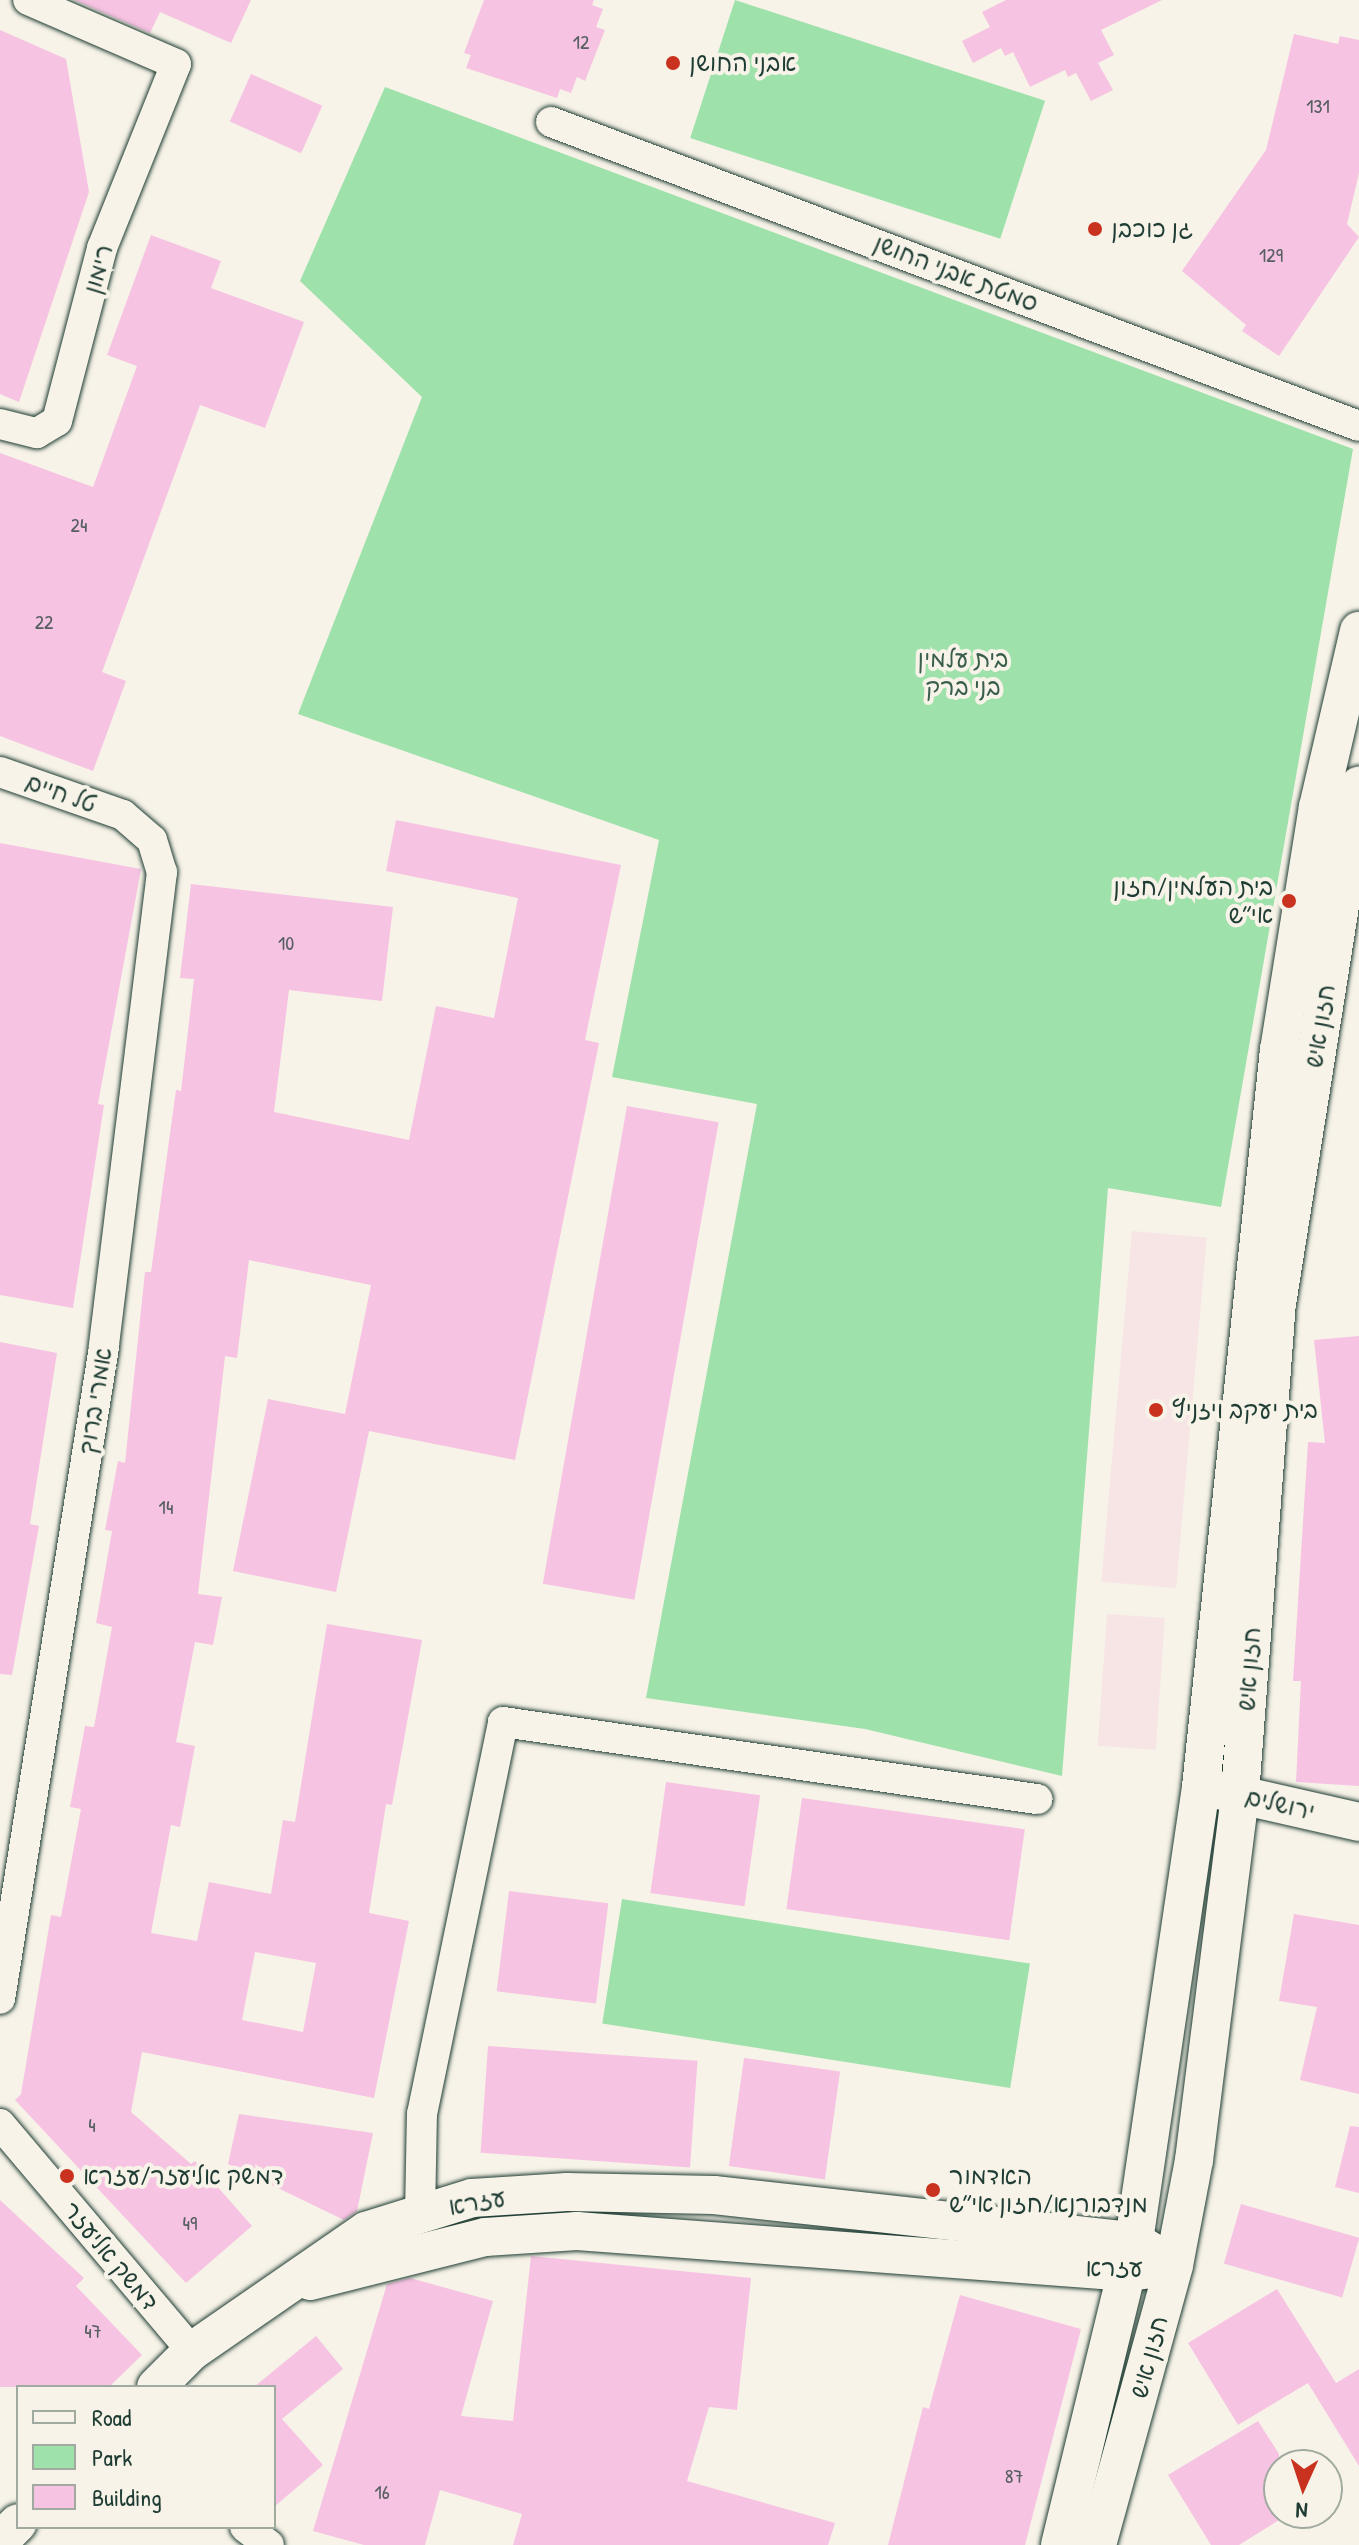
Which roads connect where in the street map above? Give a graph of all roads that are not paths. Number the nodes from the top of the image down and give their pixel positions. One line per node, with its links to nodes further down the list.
1 (28, 0): 3 (street, רימון)
2 (551, 122): 4 (street, סמטת אבני החושן)
3 (0, 424)
4 (1359, 426)
5 (1359, 631): 9 (street, חזון איש)
6 (0, 772): 8 (street, טל חיים)
7 (1359, 786): 10 (street, חזון איש)
8 (123, 815): 13 (street, אמרי ברוך)
9 (1201, 1787): 10 (street, ירושלים); 16 (street, חזון איש)
10 (1240, 1794): 12 (street, ירושלים); 17 (street, חזון איש)
11 (1037, 1799): 15 (street)
12 (1359, 1822)
13 (0, 1999)
14 (0, 2124): 19 (street, דמשק אליעזר)
15 (420, 2215): 16 (street, עזרא); 18 (street, עזרא)
16 (1131, 2257): 17 (street, עזרא); 18 (street, עזרא); 25 (street, חזון איש)
17 (1174, 2265): 26 (street, חזון איש)
18 (273, 2292): 19 (street, עזרא)
19 (192, 2351): 20 (street, עזרא)
20 (158, 2385)
21 (16, 2525): 23 (street)
22 (248, 2529): 24 (street)
23 (0, 2541)
24 (269, 2545)
25 (1060, 2545)
26 (1097, 2545)

